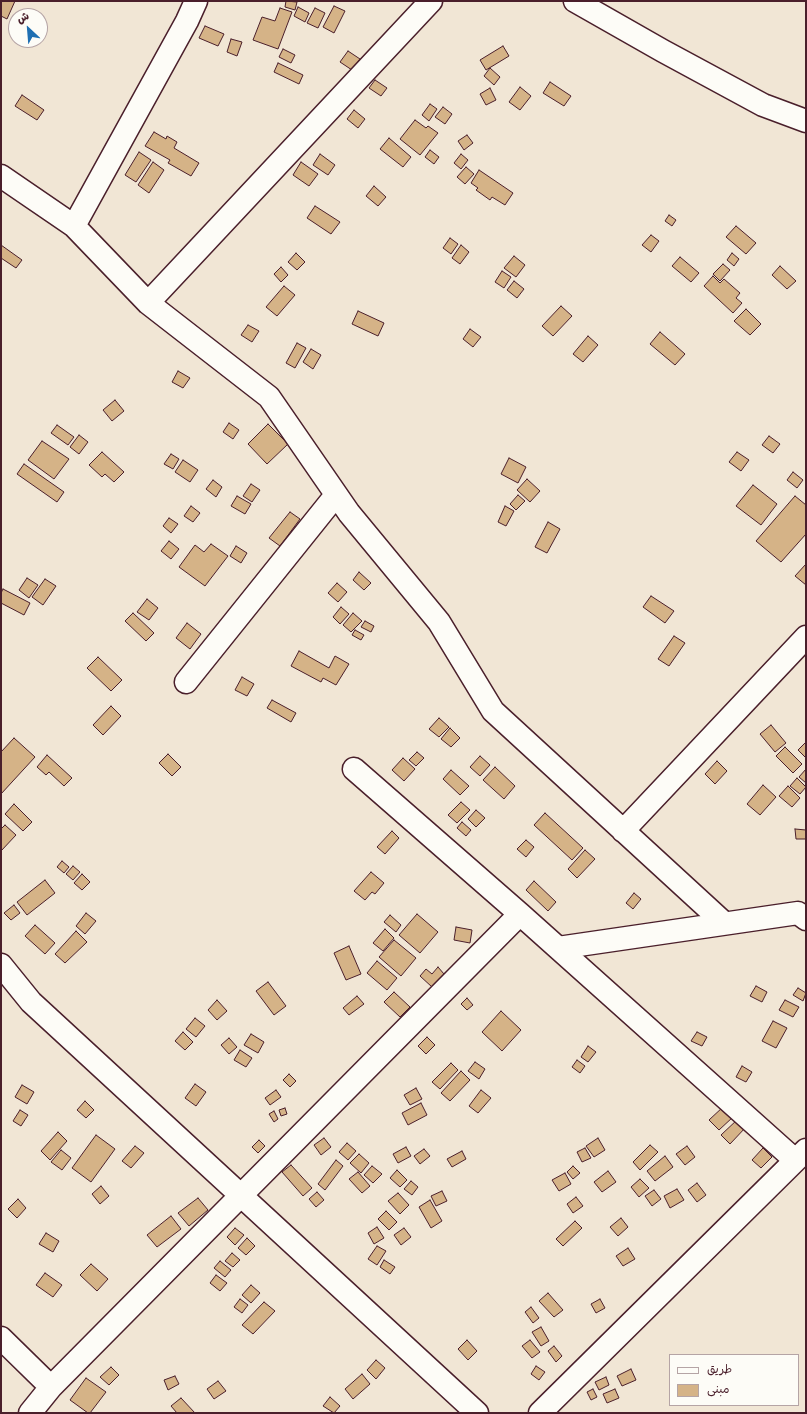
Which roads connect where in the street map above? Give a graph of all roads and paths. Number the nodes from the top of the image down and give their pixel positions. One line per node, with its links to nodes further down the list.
1 (196, 1): 6 (street)
2 (431, 1): 7 (street)
3 (575, 1): 4 (street)
4 (806, 121)
5 (1, 176): 6 (street)
6 (74, 226): 7 (street)
7 (148, 303): 8 (street)
8 (336, 495): 10 (street); 12 (street)
9 (806, 637): 12 (street)
10 (186, 682)
11 (354, 769): 13 (street)
12 (623, 831): 15 (street)
13 (520, 914): 16 (street); 19 (street)
14 (806, 919): 15 (street)
15 (724, 923): 16 (street)
16 (558, 948): 18 (street)
17 (1, 965): 19 (street)
18 (801, 1155): 24 (street)
19 (240, 1195): 21 (street); 23 (street)
20 (1, 1338): 21 (street)
21 (51, 1386): 22 (street)
22 (30, 1413)
23 (477, 1413)
24 (540, 1413)

